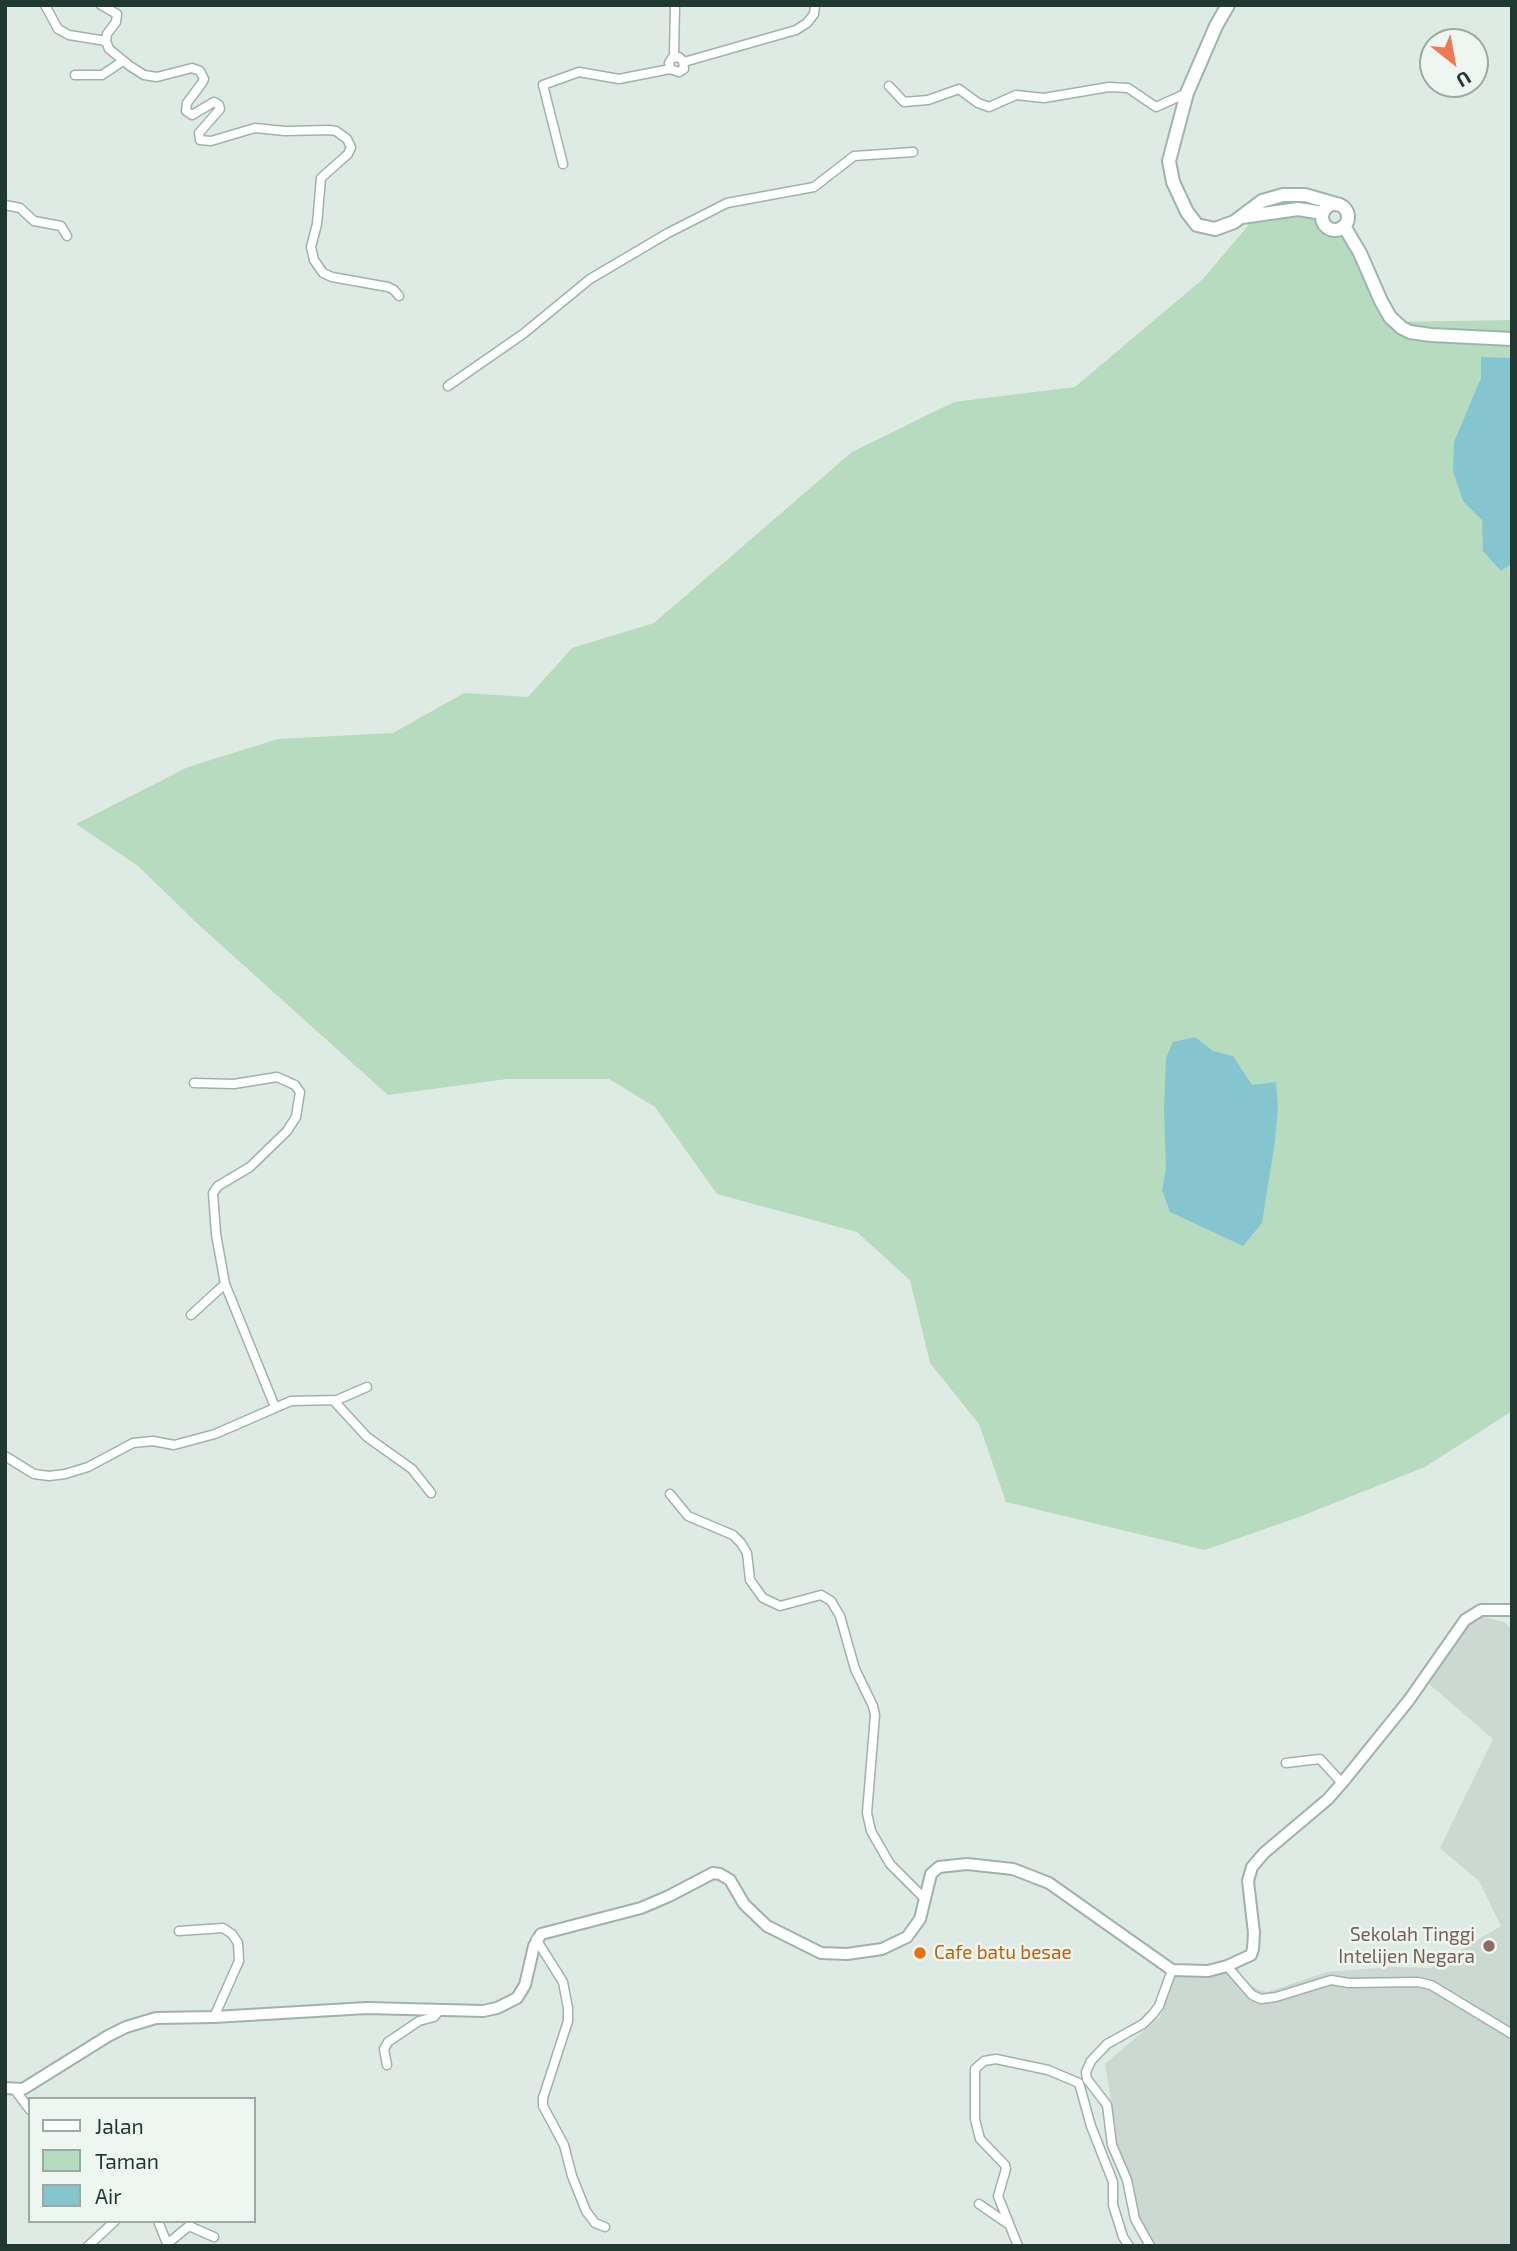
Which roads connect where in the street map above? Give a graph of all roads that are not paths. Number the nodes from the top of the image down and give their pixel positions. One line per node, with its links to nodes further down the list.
1 (45, 5): 6 (street)
2 (101, 5): 6 (street)
3 (675, 5): 7 (street)
4 (815, 5): 9 (street)
5 (1228, 5): 13 (main road)
6 (106, 41): 8 (street)
7 (674, 57): 9 (street); 10 (street)
8 (124, 61): 11 (street); 22 (street)
9 (684, 62): 10 (street)
10 (670, 69): 15 (street)
11 (75, 75)
12 (889, 86): 13 (street)
13 (1187, 93): 19 (main road)
14 (913, 152): 24 (street)
15 (563, 164)
16 (1336, 204): 18 (main road); 19 (main road); 20 (main road)
17 (5, 205): 21 (street)
18 (1323, 213): 19 (main road); 20 (main road)
19 (1242, 217)
20 (1344, 226): 23 (main road)
21 (67, 236)
22 (399, 296)
23 (1512, 339)
24 (449, 386)
25 (194, 1083): 26 (street)
26 (225, 1284): 27 (street); 30 (street)
27 (191, 1315)
28 (367, 1387): 29 (street)
29 (334, 1401): 30 (street); 32 (street)
30 (275, 1407): 31 (street)
31 (5, 1456)
32 (431, 1493)
33 (670, 1494): 37 (street)
34 (1512, 1610): 36 (street)
35 (1286, 1763): 36 (street)
36 (1342, 1783): 40 (street)
37 (924, 1898): 39 (street); 41 (street)
38 (179, 1931): 43 (street)
39 (536, 1939): 42 (street); 53 (street)
40 (1227, 1966): 41 (street); 44 (street)
41 (1172, 1970): 46 (street)
42 (440, 2010): 43 (street); 45 (street)
43 (214, 2017): 47 (street)
44 (1512, 2034)
45 (387, 2065)
46 (1083, 2081): 52 (street); 58 (street); 59 (street)
47 (10, 2089): 48 (street)
48 (28, 2108)
49 (979, 2204): 52 (street)
50 (113, 2223): 56 (street)
51 (159, 2223): 55 (street)
52 (1008, 2224): 57 (street)
53 (605, 2227)
54 (214, 2237): 55 (street)
55 (168, 2245)
56 (88, 2246)
57 (1018, 2246)
58 (1129, 2246)
59 (1150, 2246)

